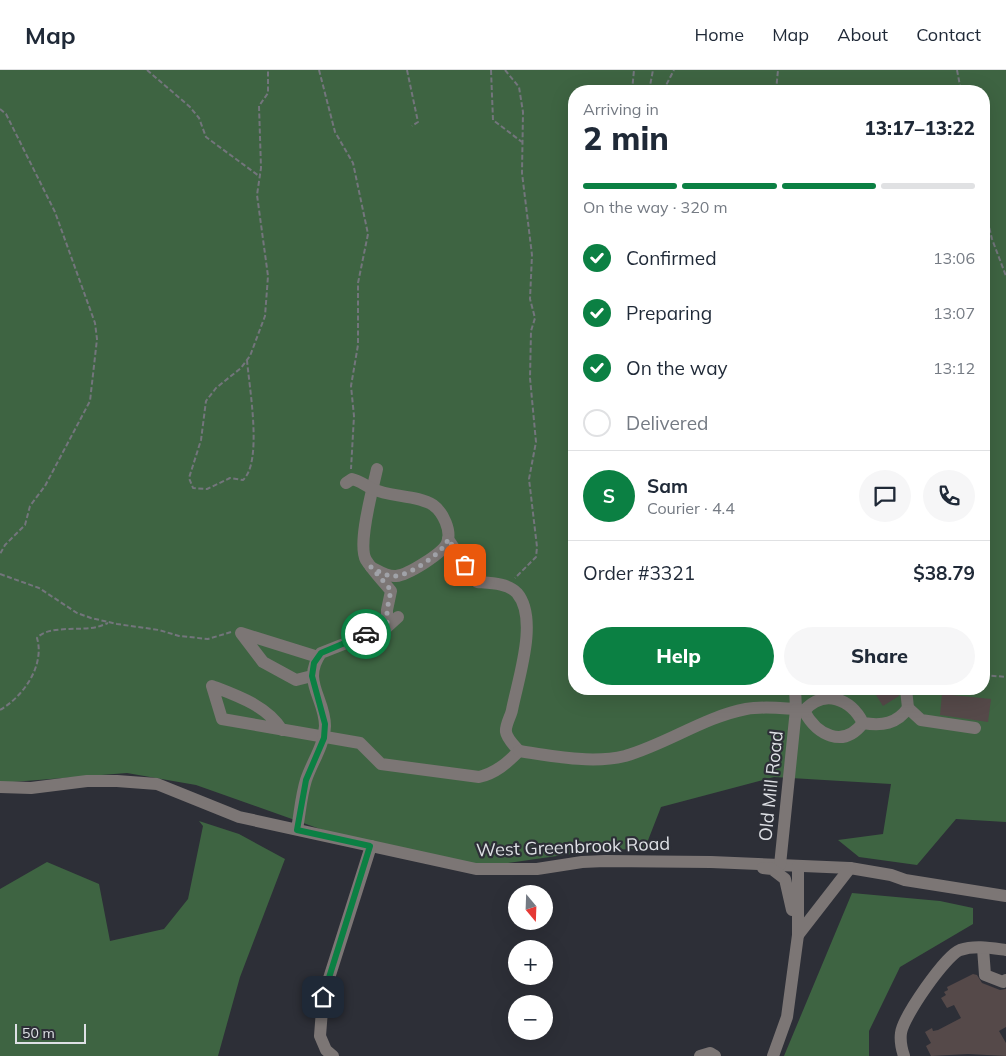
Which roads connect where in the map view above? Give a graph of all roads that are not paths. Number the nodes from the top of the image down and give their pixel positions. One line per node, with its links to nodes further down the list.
1 (377, 469): 3 (street)
2 (349, 481): 3 (street)
3 (373, 489): 4 (street); 5 (street)
4 (448, 539): 5 (street); 18 (street)
5 (371, 567): 7 (street)
6 (398, 618): 7 (street)
7 (387, 627): 8 (street)
8 (318, 657): 9 (street); 9 (street)
9 (312, 676): 17 (street)
10 (796, 695): 13 (street, Old Mill Road)
11 (908, 695): 12 (street)
12 (908, 708): 14 (street); 15 (street)
13 (800, 710): 14 (street); 14 (street); 18 (street); 23 (street, Old Mill Road)
14 (863, 723)
15 (976, 728)
16 (282, 730): 16 (street); 17 (street)
17 (324, 738): 18 (street); 20 (street)
18 (519, 751)
19 (0, 787): 20 (street, West Greenbrook Road)
20 (297, 830): 21 (street, West Greenbrook Road)
21 (370, 846): 22 (street, West Greenbrook Road); 31 (street)
22 (739, 864): 23 (street, West Greenbrook Road); 27 (street)
23 (780, 865): 24 (street, West Greenbrook Road)
24 (798, 866): 25 (street, West Greenbrook Road); 27 (street)
25 (850, 868): 26 (street, West Greenbrook Road); 27 (street)
26 (1006, 896)
27 (798, 935): 34 (street)
28 (983, 948): 29 (street); 30 (street); 35 (street)
29 (1006, 950)
30 (1006, 980)
31 (333, 1056)
32 (700, 1056): 33 (street)
33 (715, 1056)
34 (772, 1056)
35 (904, 1056)

